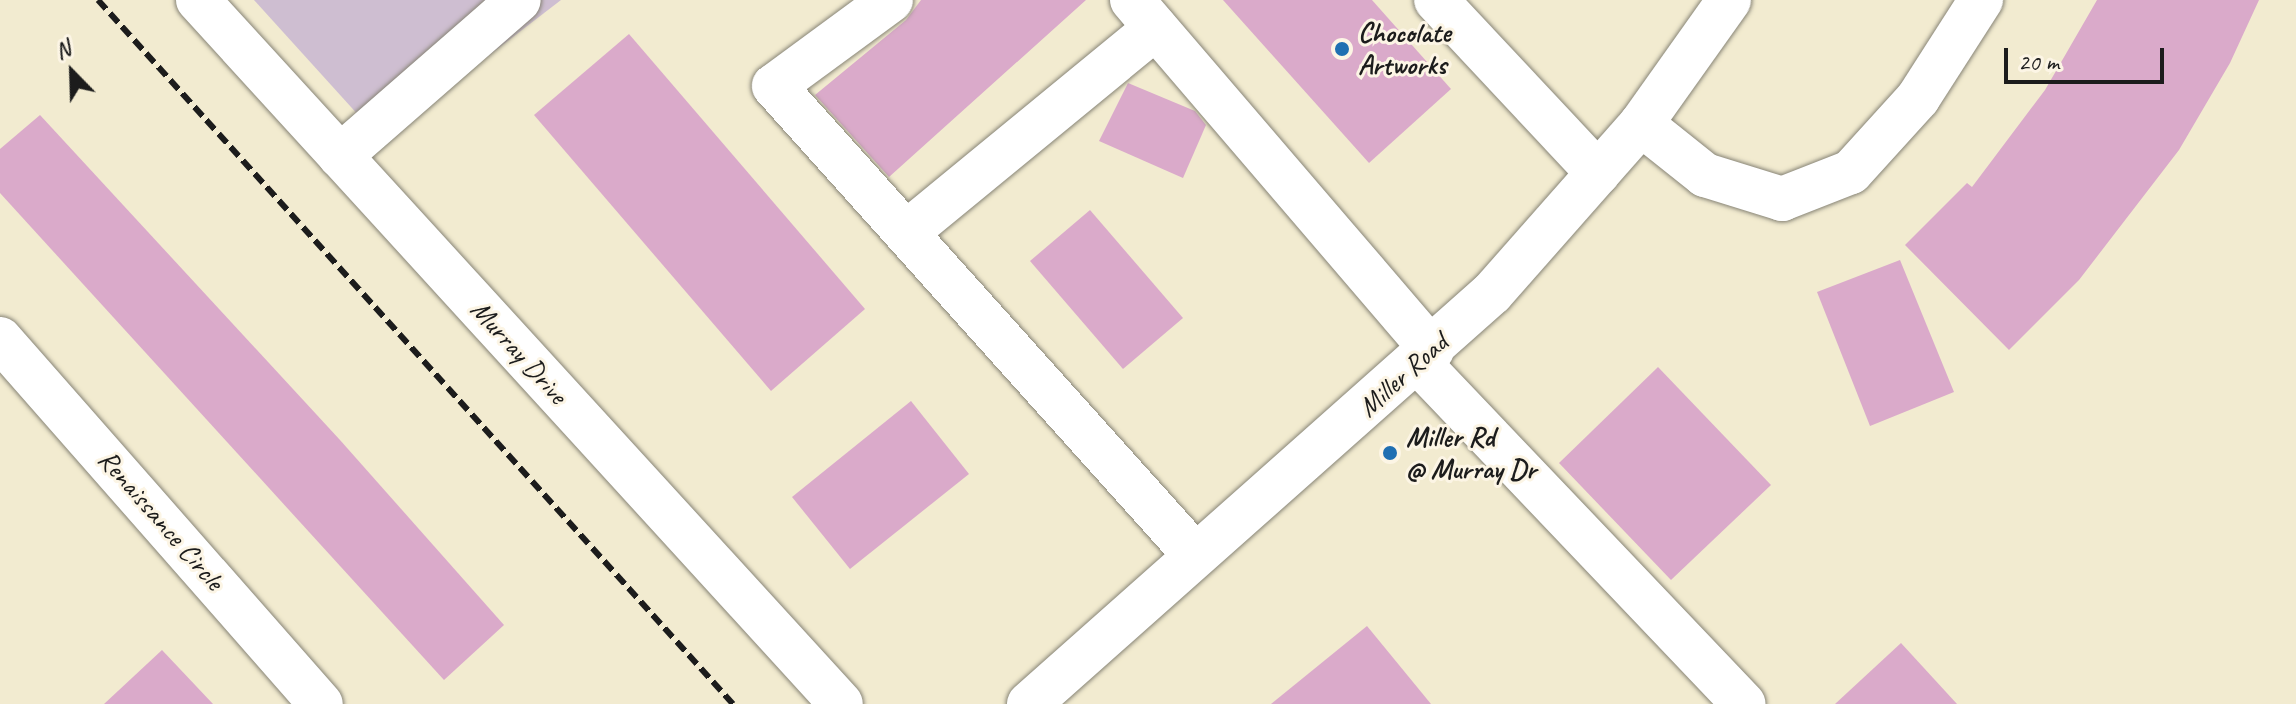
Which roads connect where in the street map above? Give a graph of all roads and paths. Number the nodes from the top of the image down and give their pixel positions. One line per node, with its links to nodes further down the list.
1 (198, 0): 9 (street, Murray Drive)
2 (519, 0): 9 (street)
3 (891, 0): 11 (street)
4 (1436, 0): 10 (street)
5 (1729, 0): 8 (street, Miller Road)
6 (1981, 0): 8 (street)
7 (1144, 14): 11 (street); 13 (street)
8 (1641, 124): 10 (street, Miller Road)
9 (340, 156): 16 (street, Murray Drive)
10 (1598, 173): 13 (street, Miller Road)
11 (906, 233): 14 (street)
12 (0, 339): 15 (street, Renaissance Circle)
13 (1425, 356): 14 (street, Miller Road); 18 (street)
14 (1195, 555): 17 (street, Miller Road)
15 (321, 704)
16 (841, 704)
17 (1029, 704)
18 (1744, 704)

